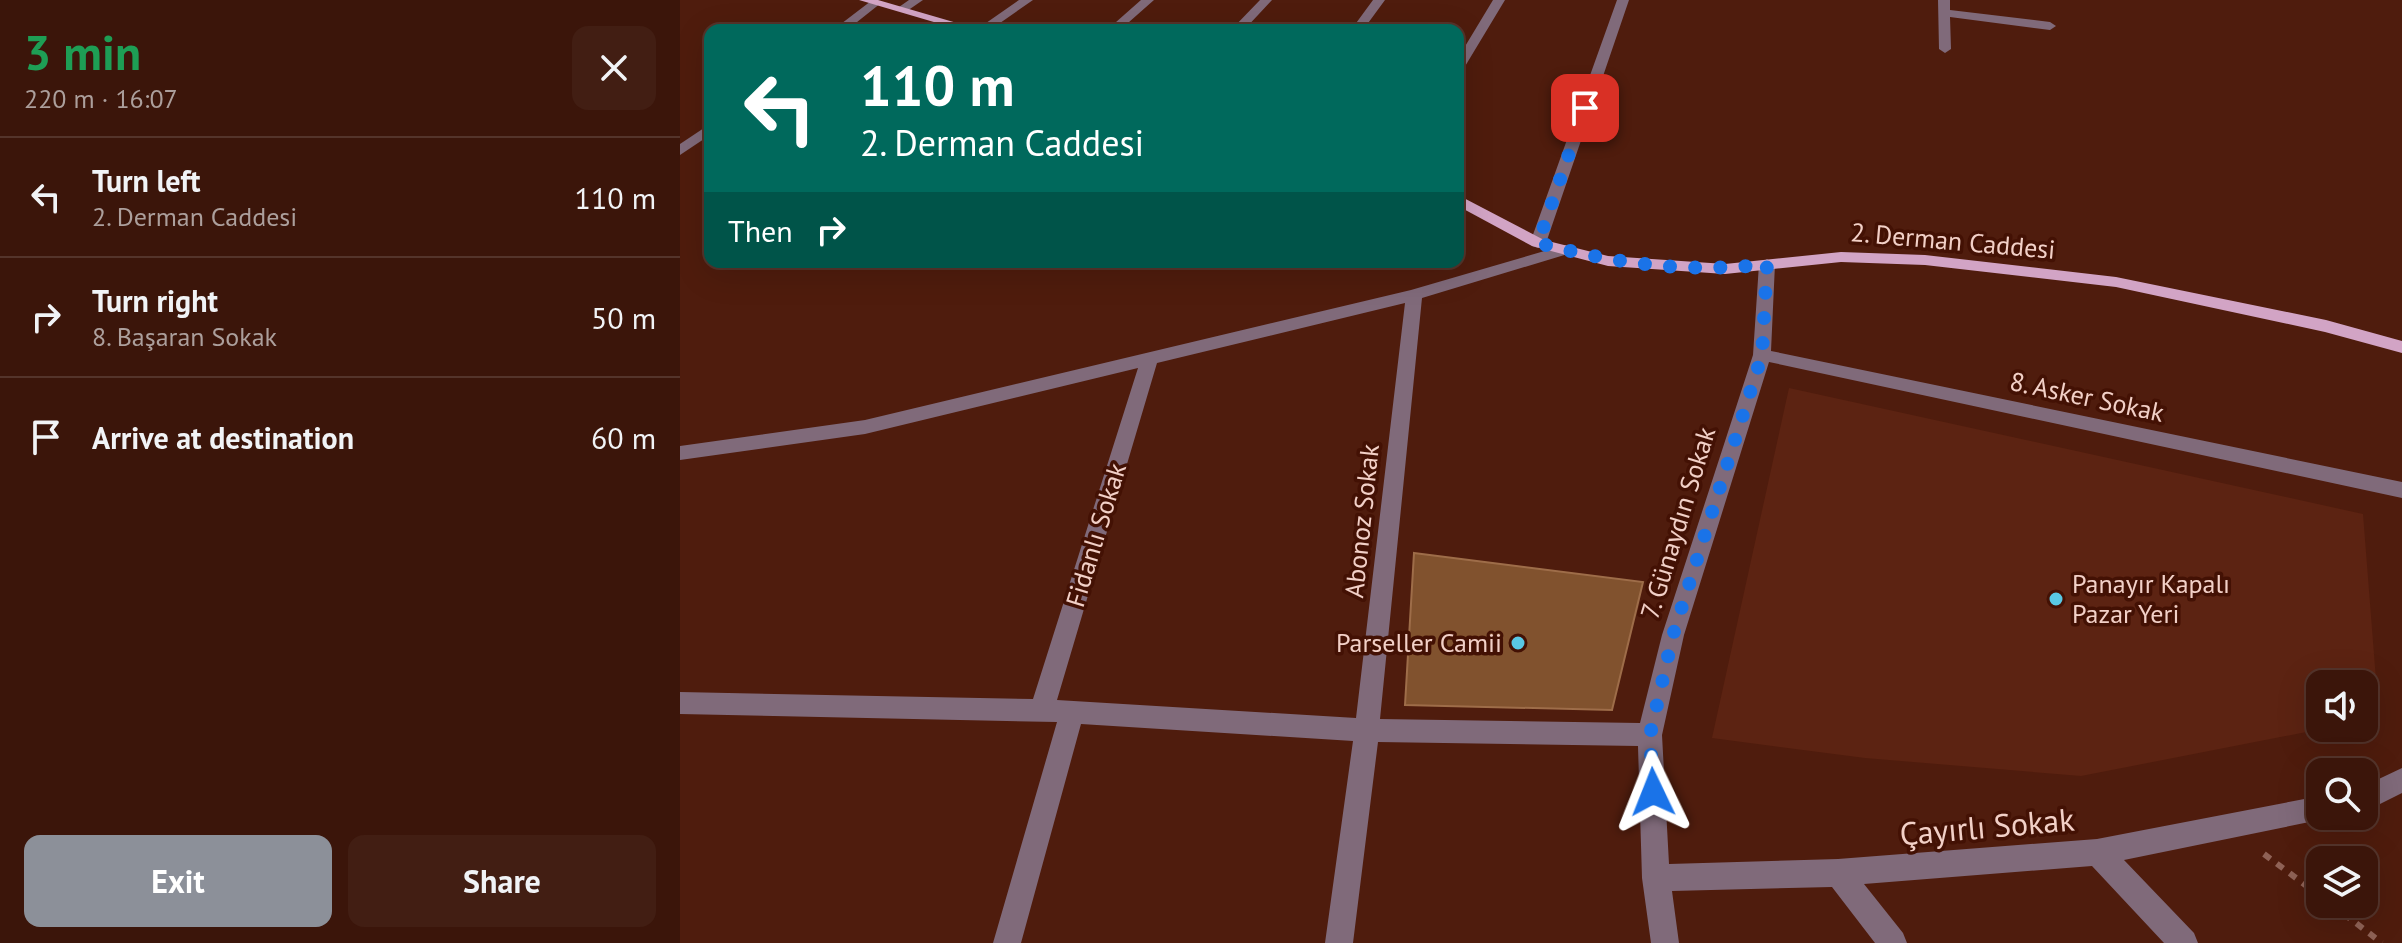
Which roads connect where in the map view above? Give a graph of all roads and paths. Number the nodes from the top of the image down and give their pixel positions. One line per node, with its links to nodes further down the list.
1 (917, 0): 10 (street)
2 (1027, 0): 13 (street)
3 (1148, 0): 14 (street)
4 (1266, 0): 15 (street)
5 (1379, 0): 16 (street)
6 (1499, 0): 19 (street)
7 (1623, 0): 23 (street)
8 (870, 1): 10 (main road); 11 (street)
9 (1944, 6): 17 (street); 18 (street)
10 (903, 9): 12 (main road)
11 (845, 24)
12 (954, 24)
13 (991, 24)
14 (1120, 24)
15 (1243, 24)
16 (1361, 24)
17 (2050, 26)
18 (1945, 49)
19 (1464, 58)
20 (704, 133): 21 (street)
21 (680, 151)
22 (1464, 203): 23 (main road, 2. Derman Caddesi)
23 (1538, 243): 24 (main road, 2. Derman Caddesi)
24 (1565, 250): 25 (main road, 2. Derman Caddesi); 26 (street)
25 (1767, 264): 27 (main road, 2. Derman Caddesi); 28 (street, 7. Günaydın Sokak)
26 (1414, 295): 29 (street); 35 (street, Abonoz Sokak)
27 (2402, 347)
28 (1762, 355): 31 (street, 8. Asker Sokak); 36 (street, 7. Günaydın Sokak)
29 (1149, 360): 30 (street); 33 (street, Fidanlı Sokak)
30 (680, 453)
31 (2402, 490)
32 (680, 703): 33 (street)
33 (1042, 710): 34 (street)
34 (1071, 714): 35 (street); 46 (street)
35 (1367, 730): 36 (street); 47 (street, Abonoz Sokak)
36 (1650, 735): 43 (street, 7. Günaydın Sokak)
37 (2402, 780): 38 (street)
38 (2378, 792)
39 (2306, 812): 40 (street, Çayırlı Sokak)
40 (2228, 827): 41 (street, Çayırlı Sokak); 44 (path)
41 (2097, 852): 42 (street, Çayırlı Sokak); 50 (street)
42 (1838, 873): 43 (street, Çayırlı Sokak); 49 (street)
43 (1656, 878): 48 (street, 7. Günaydın Sokak)
44 (2306, 886)
45 (2349, 918): 51 (path)
46 (1007, 943)
47 (1339, 943)
48 (1665, 943)
49 (1893, 943)
50 (2184, 943)
51 (2382, 943)

